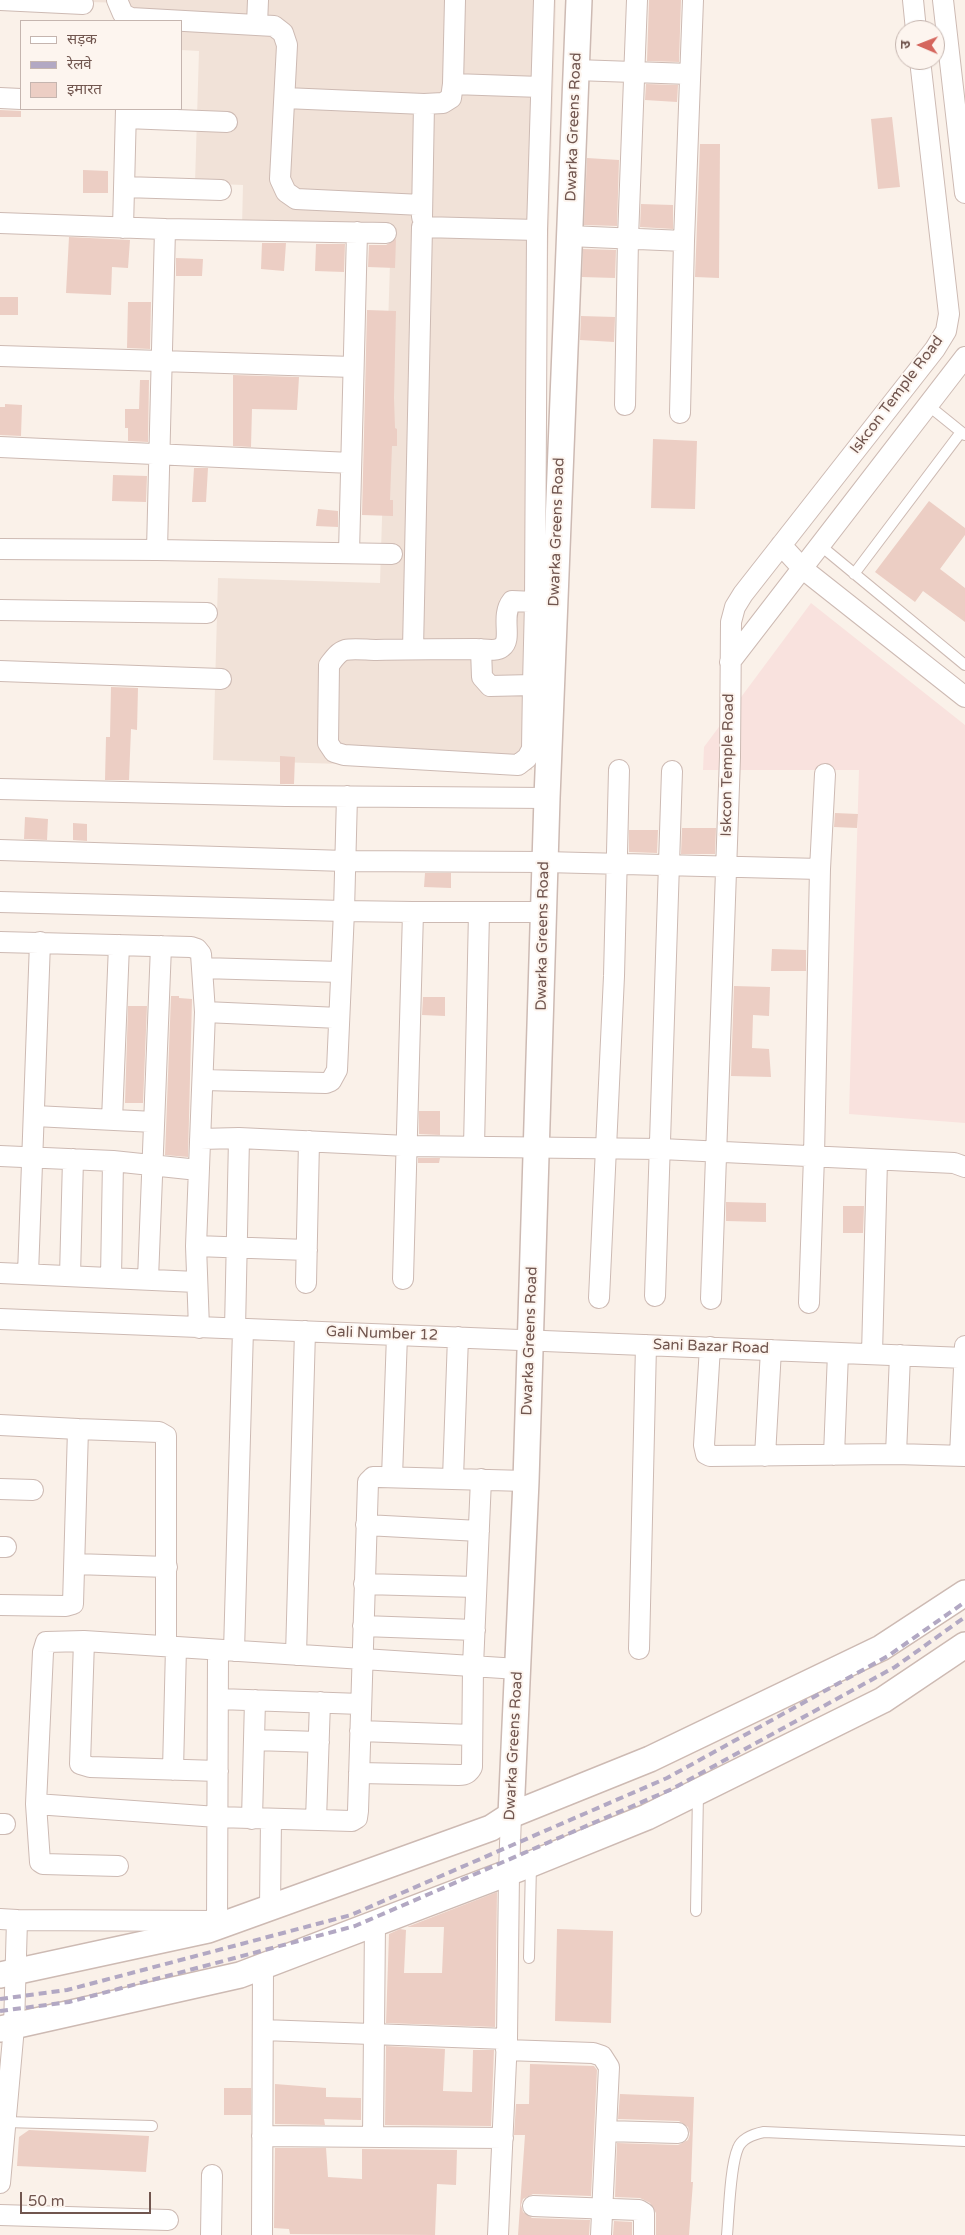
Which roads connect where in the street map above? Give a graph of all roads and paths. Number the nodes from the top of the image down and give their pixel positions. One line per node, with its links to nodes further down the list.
1 (0, 0): 11 (street)
2 (117, 0): 12 (street)
3 (258, 0): 15 (street)
4 (455, 0): 20 (street)
5 (544, 0): 21 (street)
6 (579, 0): 16 (street, Dwarka Greens Road)
7 (638, 0): 18 (street)
8 (693, 0): 19 (street)
9 (913, 0): 13 (street)
10 (943, 0): 30 (street)
11 (83, 4)
12 (167, 20)
13 (915, 20)
14 (182, 21): 15 (street)
15 (257, 25): 23 (street)
16 (576, 70): 18 (street); 39 (street, Dwarka Greens Road)
17 (921, 70): 53 (street, Iskcon Temple Road)
18 (634, 72): 19 (street); 40 (street)
19 (690, 74): 41 (street)
20 (453, 84): 21 (street); 25 (street)
21 (542, 87): 36 (street)
22 (0, 98): 24 (street)
23 (285, 98): 25 (street); 31 (street)
24 (20, 99)
25 (424, 104): 31 (street)
26 (126, 114): 27 (street); 28 (street)
27 (227, 122)
28 (124, 187): 29 (street); 34 (street)
29 (221, 190)
30 (965, 193)
31 (422, 205): 33 (street)
32 (0, 223): 34 (street)
33 (422, 227): 36 (street); 65 (street)
34 (123, 228): 35 (street)
35 (165, 229): 37 (street); 44 (street)
36 (538, 230): 61 (street)
37 (357, 232): 38 (street); 45 (street)
38 (386, 233)
39 (569, 236): 40 (street); 64 (street, Dwarka Greens Road)
40 (628, 238): 41 (street); 46 (street)
41 (684, 241): 48 (street)
42 (0, 356): 44 (street)
43 (965, 357): 47 (street, Iskcon Temple Road)
44 (162, 363): 45 (street); 51 (street)
45 (353, 367): 52 (street)
46 (625, 406)
47 (929, 406): 49 (lane); 54 (street, Iskcon Temple Road)
48 (680, 413)
49 (963, 434): 60 (lane)
50 (0, 447): 51 (street)
51 (160, 456): 52 (street); 56 (street)
52 (351, 463): 57 (street)
53 (781, 545): 59 (street); 67 (street, Iskcon Temple Road)
54 (820, 546): 59 (street, Iskcon Temple Road); 60 (lane)
55 (0, 549): 56 (street)
56 (157, 550): 57 (street)
57 (349, 553): 58 (street)
58 (392, 554)
59 (803, 569): 67 (street, Iskcon Temple Road); 72 (street)
60 (854, 574): 68 (lane)
61 (535, 602): 64 (street); 66 (street)
62 (0, 610): 63 (street)
63 (207, 613)
64 (543, 648): 71 (street); 78 (street, Dwarka Greens Road)
65 (413, 649): 66 (street); 71 (street)
66 (481, 649): 71 (street)
67 (730, 662): 84 (street, Iskcon Temple Road)
68 (965, 665)
69 (0, 671): 70 (street)
70 (221, 679)
71 (533, 685)
72 (965, 697)
73 (619, 770): 82 (street)
74 (672, 771): 83 (street)
75 (825, 774): 85 (street)
76 (0, 788): 77 (street)
77 (347, 796): 78 (street); 80 (street)
78 (546, 798): 81 (street, Dwarka Greens Road)
79 (0, 850): 80 (street)
80 (345, 861): 81 (street); 87 (street)
81 (545, 862): 82 (street); 90 (street, Dwarka Greens Road)
82 (617, 864): 83 (street); 109 (street)
83 (670, 866): 84 (street); 110 (street)
84 (725, 868): 85 (street); 111 (street, Iskcon Temple Road)
85 (820, 870): 113 (street)
86 (0, 902): 87 (street)
87 (344, 911): 88 (street); 96 (street)
88 (413, 912): 89 (street); 106 (street)
89 (479, 912): 90 (street); 107 (street)
90 (544, 912): 108 (street, Dwarka Greens Road)
91 (0, 942): 92 (street)
92 (40, 942): 93 (street); 100 (street)
93 (119, 944): 94 (street); 101 (street)
94 (161, 946): 95 (street); 102 (street)
95 (202, 968): 96 (street); 97 (street)
96 (341, 972): 98 (street)
97 (205, 1012): 98 (street); 99 (street)
98 (339, 1018): 99 (street)
99 (203, 1080): 104 (street)
100 (34, 1116): 101 (street); 114 (street)
101 (112, 1120): 102 (street)
102 (154, 1122): 118 (street)
103 (239, 1138): 104 (street); 105 (street); 122 (street)
104 (200, 1139): 120 (street)
105 (309, 1142): 106 (street); 123 (street)
106 (406, 1146): 107 (street); 129 (street)
107 (474, 1147): 108 (street)
108 (537, 1148): 109 (street); 142 (street, Dwarka Greens Road)
109 (607, 1148): 110 (street); 133 (street)
110 (661, 1149): 111 (street); 132 (street)
111 (716, 1152): 113 (street); 134 (street, Iskcon Temple Road)
112 (0, 1156): 114 (street)
113 (814, 1156): 116 (street); 135 (street)
114 (33, 1158): 115 (street); 125 (street)
115 (73, 1160): 117 (street); 126 (street)
116 (877, 1160): 119 (street); 148 (street)
117 (113, 1161): 118 (street); 127 (street)
118 (151, 1166): 120 (street); 128 (street)
119 (965, 1167)
120 (198, 1170): 121 (street)
121 (196, 1246): 122 (street); 130 (street)
122 (236, 1247): 123 (street); 138 (street)
123 (307, 1250): 131 (street)
124 (0, 1272): 125 (street)
125 (28, 1274): 126 (street)
126 (70, 1276): 127 (street)
127 (111, 1278): 128 (street)
128 (148, 1279): 130 (street)
129 (403, 1279)
130 (196, 1282): 137 (street)
131 (306, 1283)
132 (655, 1296)
133 (599, 1298)
134 (710, 1298)
135 (809, 1303)
136 (0, 1319): 137 (street, Gali Number 12)
137 (199, 1328): 138 (street, Gali Number 12)
138 (239, 1329): 139 (street, Gali Number 12); 177 (street)
139 (305, 1331): 140 (street, Gali Number 12); 178 (street)
140 (397, 1335): 141 (street, Gali Number 12); 157 (street)
141 (458, 1337): 142 (street, Sani Bazar Road); 158 (street)
142 (530, 1340): 144 (street, Sani Bazar Road); 160 (street, Dwarka Greens Road)
143 (965, 1344): 150 (street)
144 (646, 1345): 145 (street, Sani Bazar Road); 176 (street)
145 (710, 1348): 146 (street, Sani Bazar Road); 155 (street)
146 (771, 1350): 147 (street, Sani Bazar Road); 155 (street)
147 (838, 1352): 148 (street, Sani Bazar Road); 154 (street)
148 (872, 1354): 149 (street, Sani Bazar Road)
149 (900, 1355): 150 (street, Sani Bazar Road); 153 (street)
150 (965, 1358): 156 (street)
151 (0, 1425): 152 (street)
152 (78, 1429): 165 (street); 166 (street)
153 (896, 1454): 154 (street); 156 (street)
154 (834, 1455): 155 (street)
155 (765, 1456)
156 (962, 1456)
157 (392, 1477): 158 (street); 163 (street)
158 (453, 1478): 159 (street)
159 (481, 1479): 160 (street); 164 (street)
160 (526, 1482): 181 (street, Dwarka Greens Road)
161 (0, 1489): 162 (street)
162 (33, 1490)
163 (366, 1525): 164 (street); 167 (street)
164 (479, 1531): 168 (street)
165 (75, 1564): 166 (street); 170 (street)
166 (167, 1567): 175 (street)
167 (364, 1584): 168 (street); 171 (street)
168 (476, 1587): 172 (street)
169 (965, 1593): 195 (street)
170 (0, 1605)
171 (363, 1626): 172 (street); 179 (street)
172 (474, 1630): 180 (street)
173 (84, 1641): 175 (street); 190 (street); 194 (street)
174 (965, 1645): 193 (street)
175 (171, 1647): 177 (street); 190 (street)
176 (639, 1649)
177 (226, 1650): 178 (street); 182 (street)
178 (296, 1655): 179 (street)
179 (362, 1659): 180 (street); 185 (street)
180 (473, 1666): 181 (street); 187 (street)
181 (518, 1668): 195 (street, Dwarka Greens Road)
182 (219, 1699): 183 (street); 191 (street)
183 (255, 1700): 184 (street); 188 (street)
184 (320, 1702): 185 (street); 189 (street)
185 (361, 1704): 186 (street)
186 (360, 1731): 187 (street); 192 (street)
187 (472, 1736): 192 (street)
188 (254, 1740): 189 (street); 197 (street)
189 (318, 1742): 198 (street)
190 (173, 1770): 191 (street)
191 (218, 1771): 196 (street)
192 (359, 1773): 198 (street)
193 (698, 1792): 199 (street); 203 (lane)
194 (36, 1804): 196 (street); 200 (street)
195 (511, 1815): 201 (street, Dwarka Greens Road); 202 (street)
196 (218, 1817): 197 (street); 206 (street)
197 (261, 1819): 198 (street); 202 (street)
198 (316, 1820)
199 (532, 1864): 201 (street); 207 (lane)
200 (118, 1866)
201 (508, 1872): 205 (street); 213 (street, Dwarka Greens Road)
202 (270, 1907): 206 (street)
203 (696, 1911)
204 (8, 1920): 206 (street); 209 (street)
205 (375, 1923): 208 (street); 212 (street)
206 (217, 1924): 209 (street)
207 (529, 1958)
208 (263, 1966): 210 (street); 211 (street)
209 (7, 1974): 210 (street)
210 (7, 2028): 214 (street)
211 (263, 2030): 212 (street); 218 (street)
212 (374, 2034): 213 (street); 219 (street)
213 (506, 2044): 216 (street); 220 (street, Dwarka Greens Road)
214 (5, 2122): 215 (lane); 223 (street)
215 (152, 2126)
216 (606, 2131): 217 (street); 225 (street)
217 (678, 2133)
218 (262, 2136): 219 (street); 229 (street)
219 (373, 2137): 220 (street)
220 (503, 2138): 230 (street, Dwarka Greens Road)
221 (965, 2142): 233 (lane)
222 (212, 2175): 228 (street)
223 (0, 2183)
224 (533, 2206): 225 (street)
225 (602, 2209): 231 (street); 232 (street)
226 (0, 2215): 227 (street)
227 (168, 2220)
228 (211, 2235)
229 (262, 2235)
230 (498, 2235)
231 (601, 2235)
232 (644, 2235)
233 (727, 2235)

